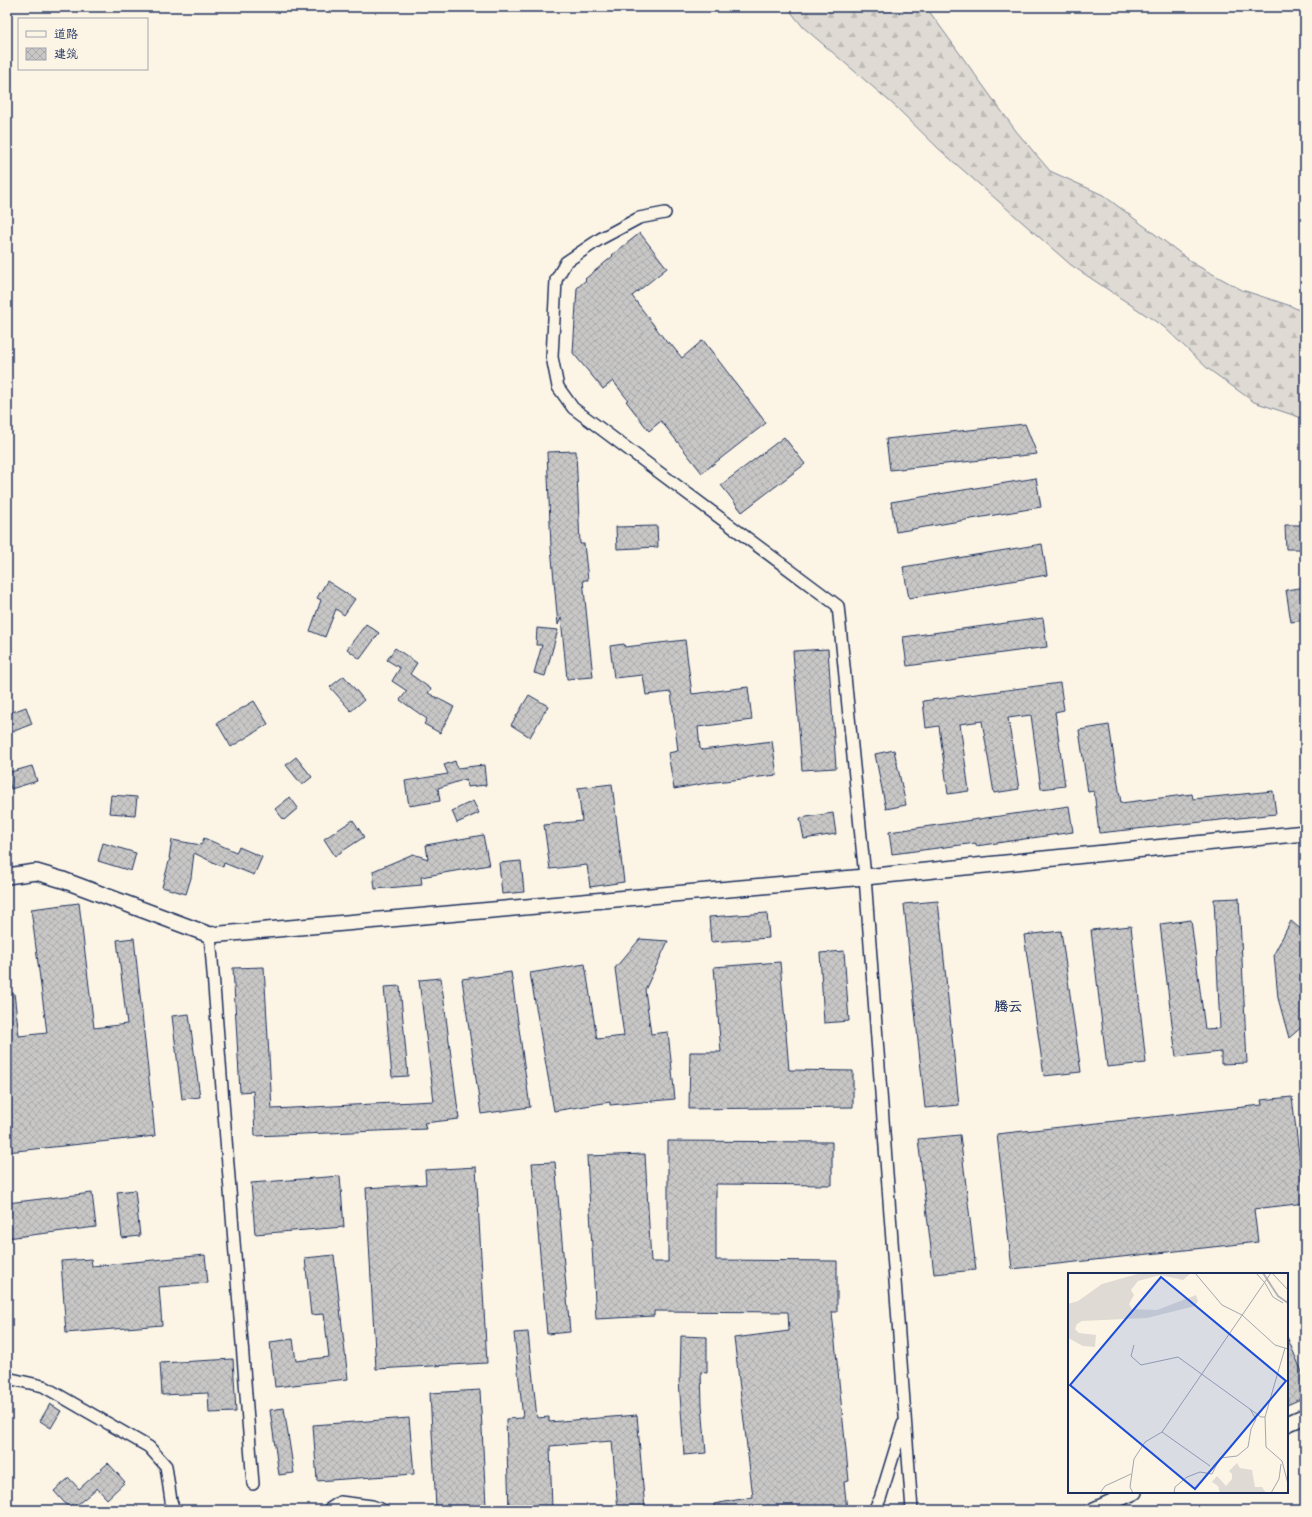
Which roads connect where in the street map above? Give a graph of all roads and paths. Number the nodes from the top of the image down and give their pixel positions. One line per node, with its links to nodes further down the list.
1 (665, 213): 4 (street)
2 (1305, 832): 4 (street)
3 (7, 876): 5 (street)
4 (865, 877): 5 (street); 8 (street)
5 (210, 935): 10 (street)
6 (7, 1378): 12 (street)
7 (1305, 1416): 9 (street)
8 (905, 1418): 15 (street); 16 (street)
9 (1288, 1424)
10 (253, 1484)
11 (1132, 1493): 17 (street)
12 (174, 1510)
13 (328, 1510): 14 (street)
14 (383, 1510)
15 (874, 1510)
16 (912, 1510)
17 (1094, 1510)

